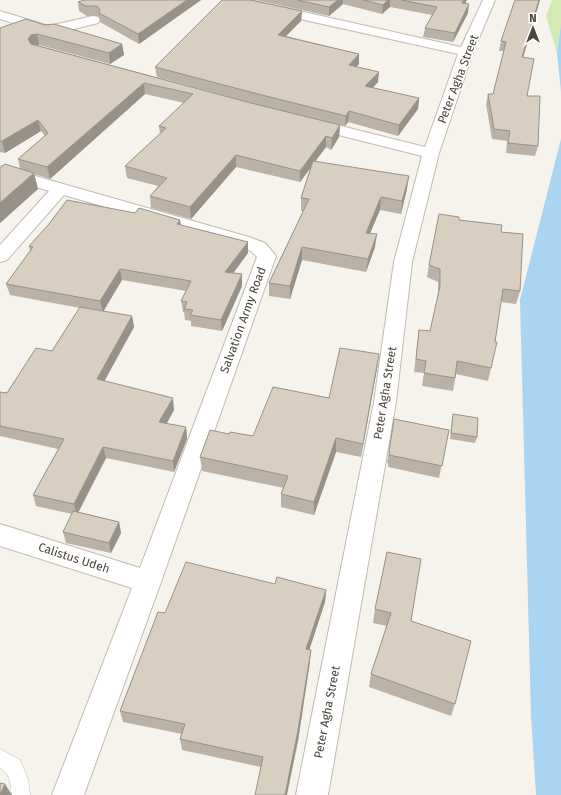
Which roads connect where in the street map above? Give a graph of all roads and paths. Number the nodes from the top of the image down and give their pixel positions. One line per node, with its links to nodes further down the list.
1 (232, 0): 5 (street)
2 (490, 0): 5 (street, Peter Agha Street)
3 (0, 15): 4 (street)
4 (93, 20)
5 (466, 52): 7 (street, Peter Agha Street)
6 (295, 119): 7 (street)
7 (430, 153): 16 (street, Peter Agha Street)
8 (0, 171): 9 (street, Salvation Army Road)
9 (61, 188): 10 (street); 12 (street, Salvation Army Road)
10 (0, 256)
11 (0, 535): 12 (street, Calistus Udeh)
12 (148, 582): 15 (street)
13 (0, 758): 14 (lane)
14 (21, 795)
15 (68, 795)
16 (312, 795)

